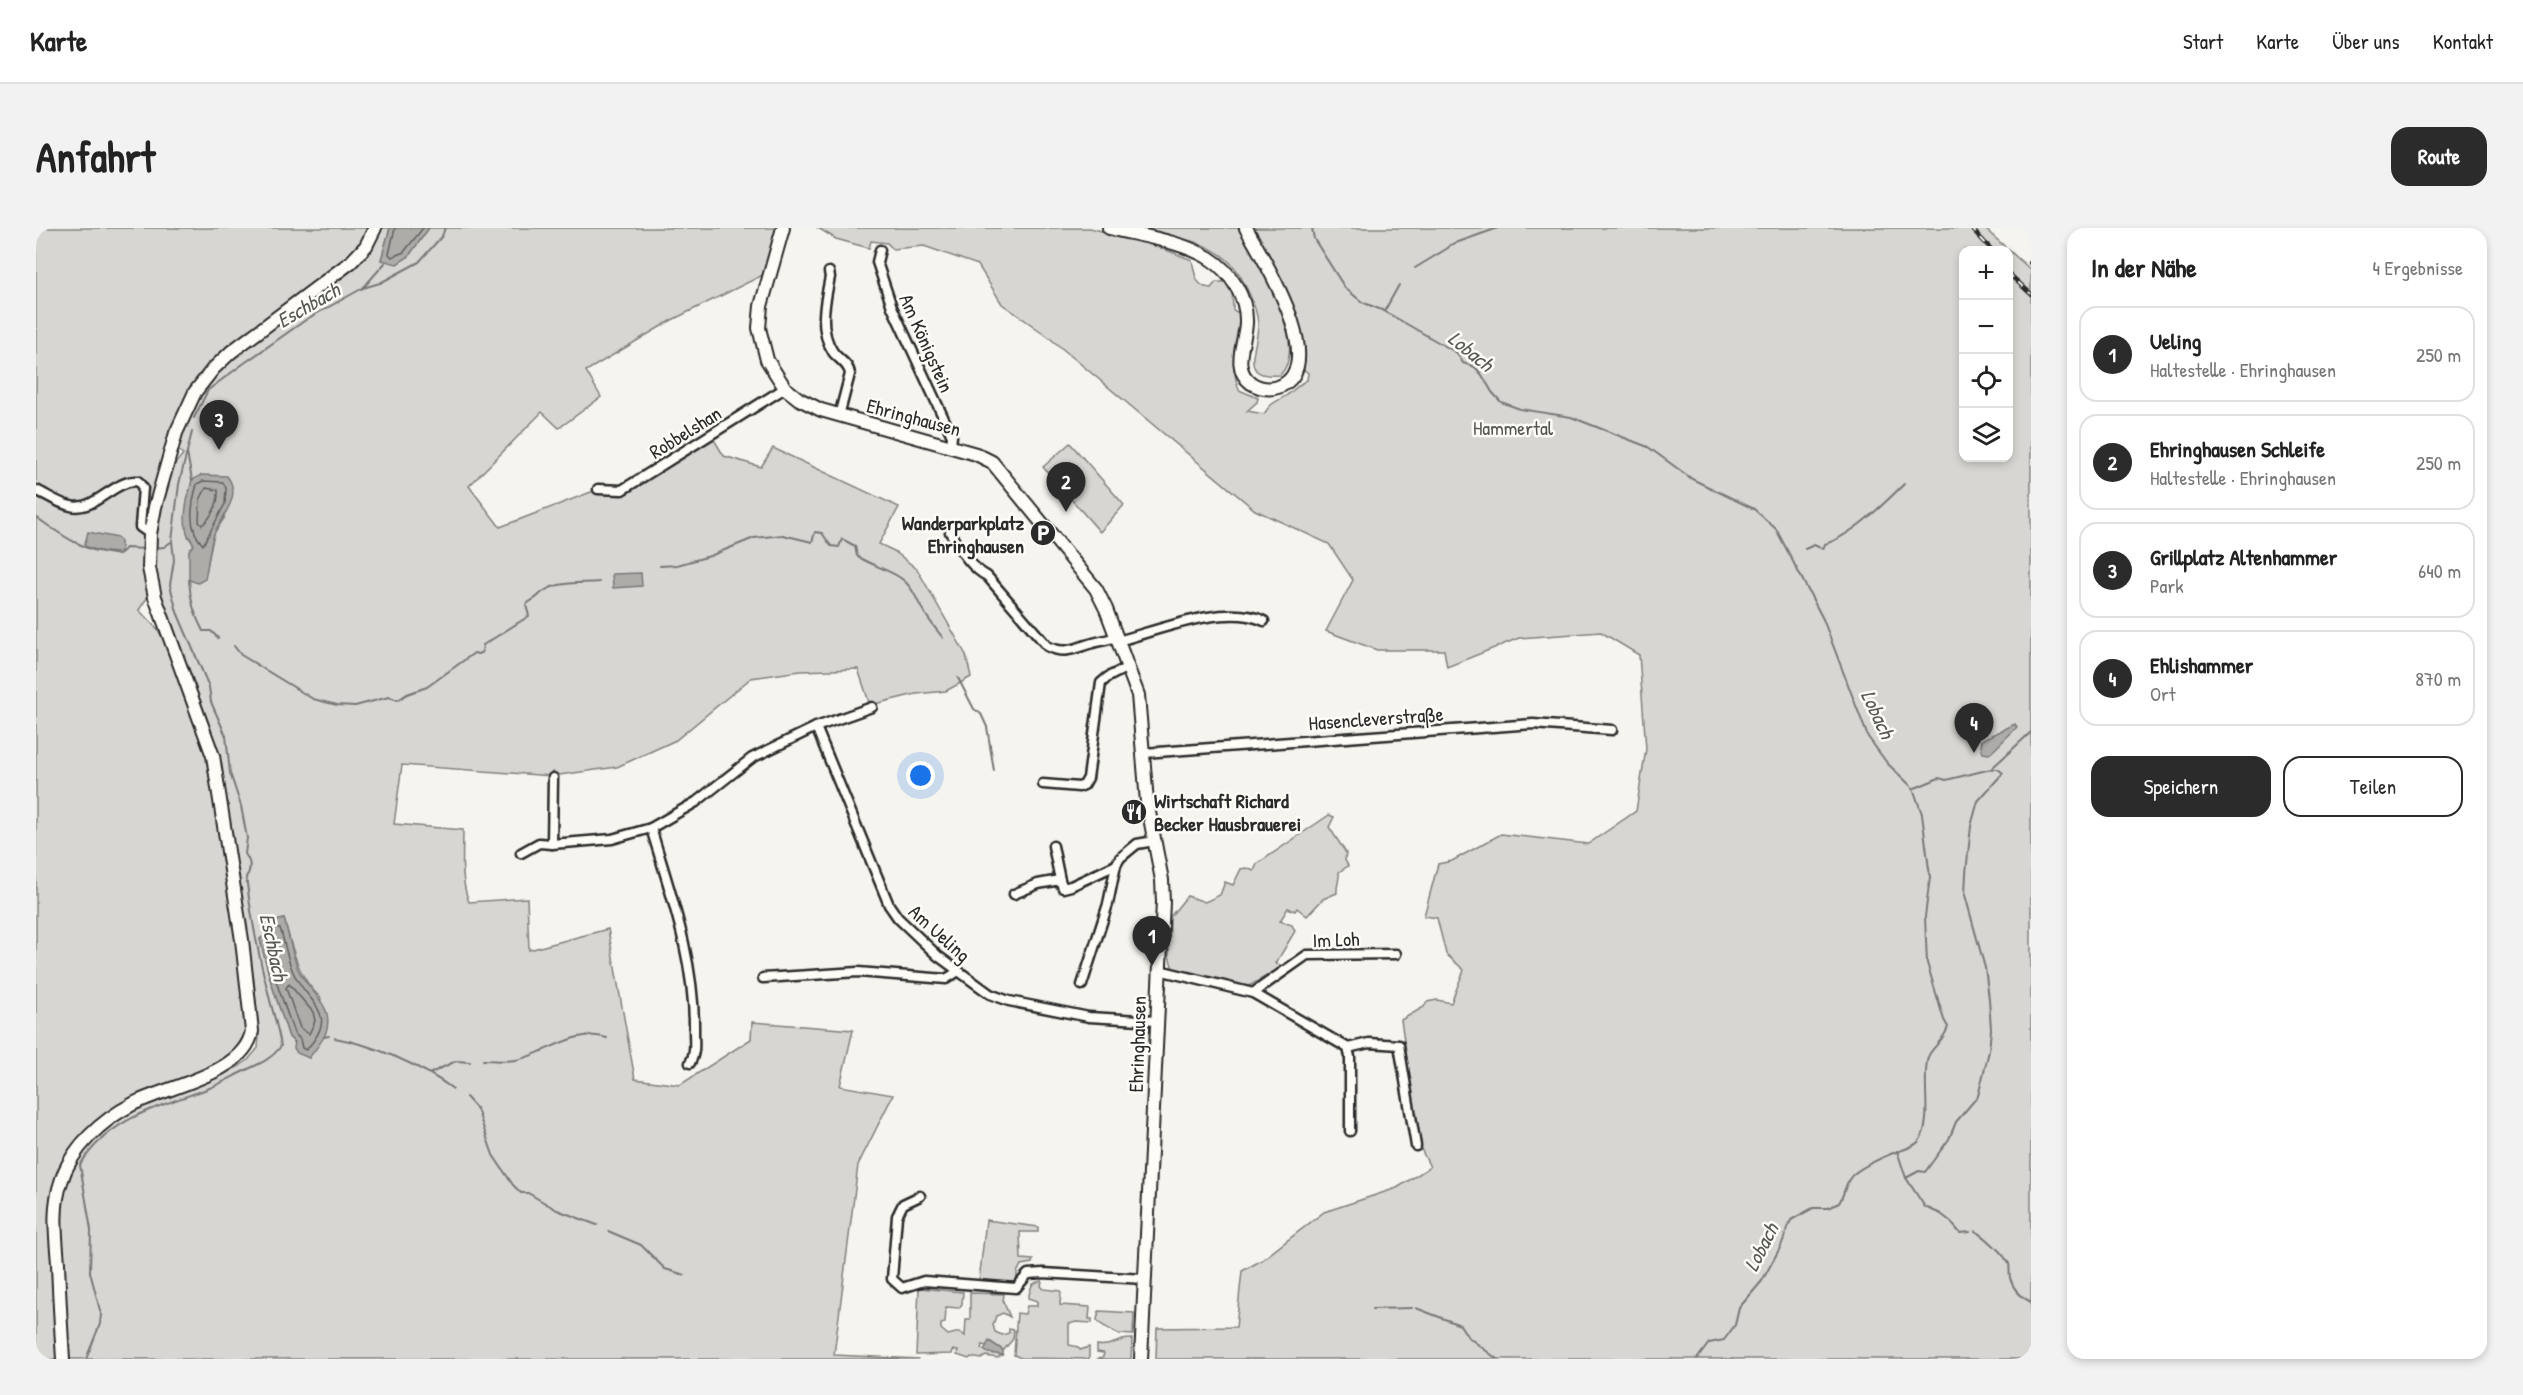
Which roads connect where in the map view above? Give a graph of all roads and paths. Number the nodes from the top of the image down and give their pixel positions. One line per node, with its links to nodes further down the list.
1 (375, 228): 13 (main road)
2 (783, 228): 7 (main road, Ehringhausen)
3 (1109, 228): 4 (main road)
4 (1246, 228)
5 (880, 250): 9 (street, Am Königstein)
6 (829, 272): 8 (street)
7 (784, 388): 8 (main road, Ehringhausen); 10 (street, Robbelshan)
8 (838, 416): 9 (main road, Ehringhausen)
9 (951, 447): 15 (main road, Ehringhausen)
10 (598, 489)
11 (36, 490): 13 (street)
12 (950, 532): 15 (street)
13 (150, 545): 44 (main road)
14 (1264, 621): 15 (street)
15 (1117, 639): 16 (main road, Ehringhausen)
16 (1128, 667): 20 (main road, Ehringhausen); 22 (street)
17 (872, 707): 18 (street)
18 (816, 727): 23 (street); 33 (street, Am Ueling)
19 (1612, 730): 20 (street, Hasencleverstraße)
20 (1144, 753): 24 (main road, Ehringhausen)
21 (553, 778): 25 (street)
22 (1043, 784)
23 (651, 828): 25 (street); 39 (street)
24 (1154, 841): 28 (street); 32 (main road, Ehringhausen)
25 (552, 844): 27 (street)
26 (1053, 846): 29 (street)
27 (521, 853)
28 (1116, 866): 29 (street); 35 (street)
29 (1060, 880): 30 (street)
30 (1014, 894)
31 (1396, 954): 36 (street, Im Loh)
32 (1159, 970): 36 (street); 37 (main road, Ehringhausen)
33 (957, 972): 34 (street); 37 (street, Am Ueling)
34 (763, 978)
35 (1082, 985)
36 (1253, 993): 38 (street)
37 (1157, 1021): 43 (main road, Ehringhausen)
38 (1348, 1048): 40 (street); 41 (street)
39 (690, 1063)
40 (1350, 1131)
41 (1416, 1146)
42 (920, 1196): 43 (street)
43 (1144, 1279): 45 (main road, Ehringhausen)
44 (63, 1359)
45 (1141, 1359)

